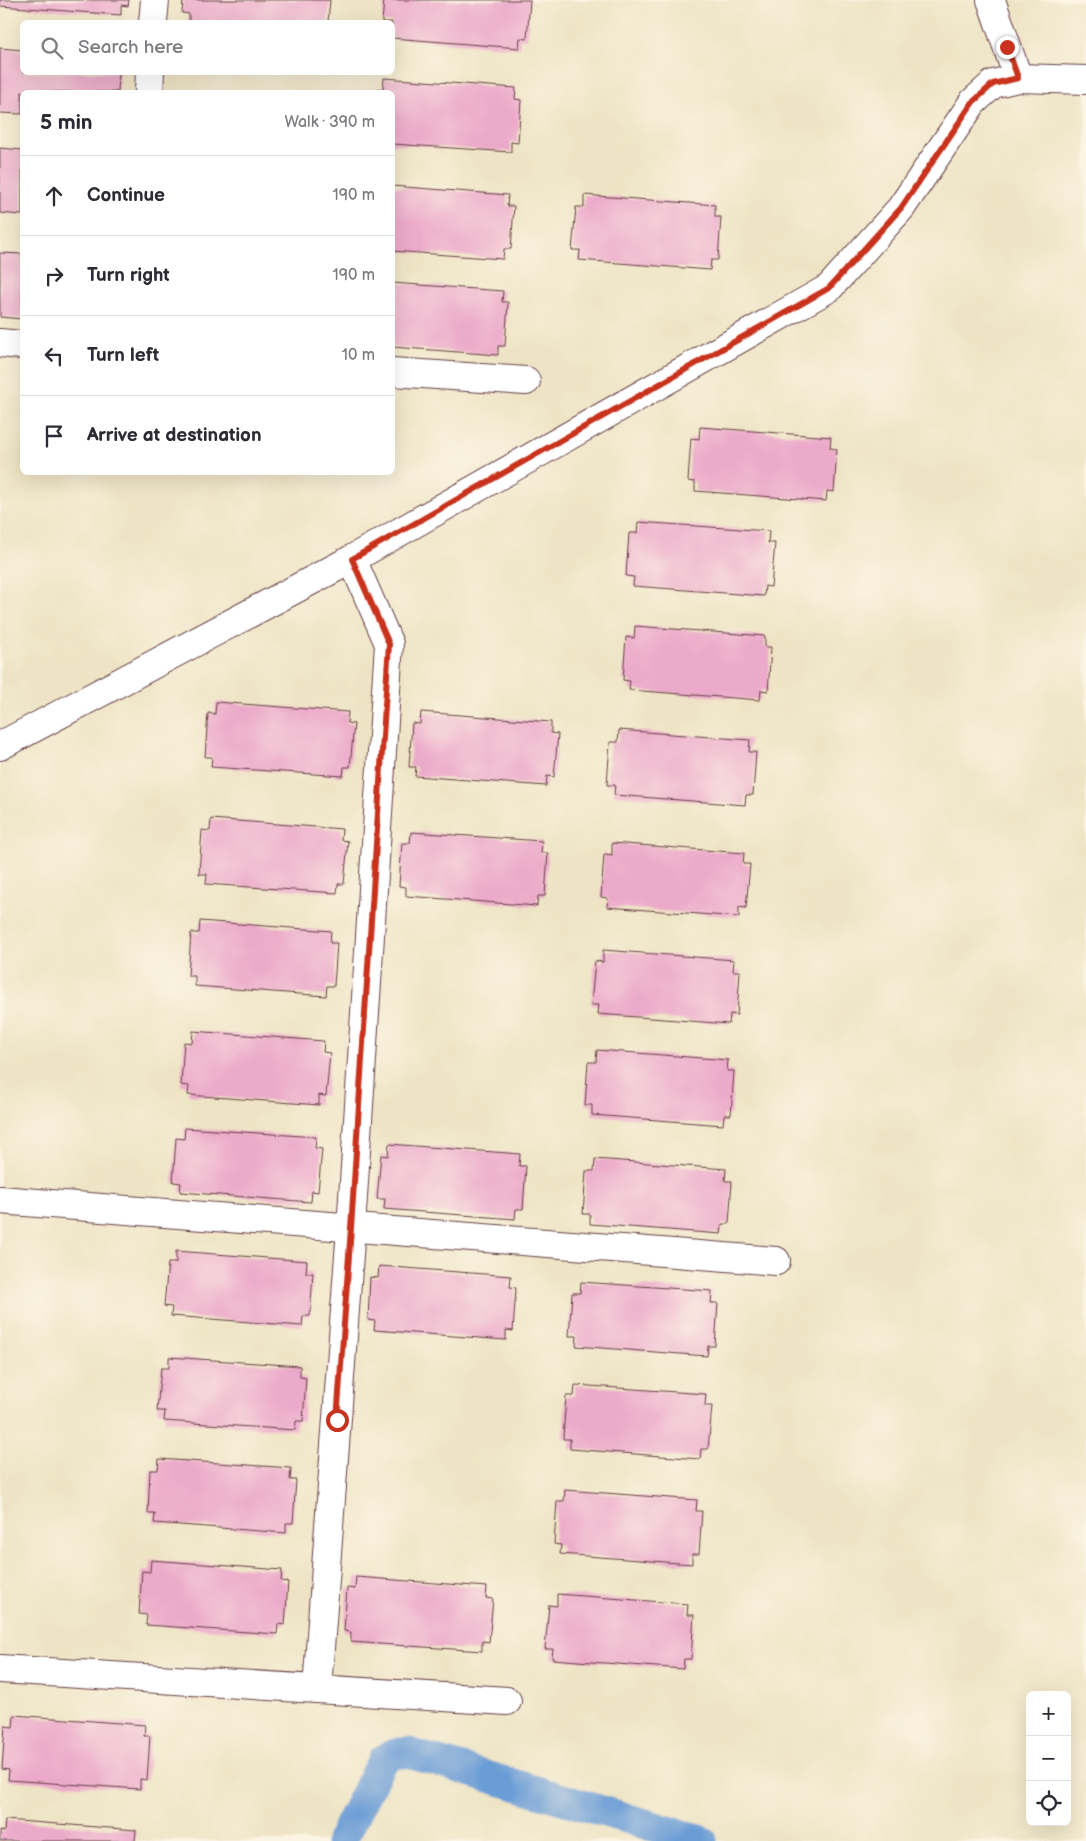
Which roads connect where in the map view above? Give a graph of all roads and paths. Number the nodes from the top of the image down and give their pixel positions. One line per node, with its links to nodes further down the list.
1 (155, 0): 3 (street)
2 (991, 0): 5 (street)
3 (153, 20)
4 (150, 75): 7 (street)
5 (1018, 78): 6 (street); 12 (street)
6 (1086, 80)
7 (149, 90)
8 (0, 343): 9 (street)
9 (20, 345)
10 (395, 372): 11 (street)
11 (526, 381)
12 (352, 559): 13 (street); 15 (street)
13 (0, 746)
14 (0, 1200): 15 (street)
15 (351, 1228): 16 (street); 18 (street)
16 (776, 1261)
17 (0, 1669): 18 (street)
18 (317, 1689): 19 (street)
19 (507, 1701)

